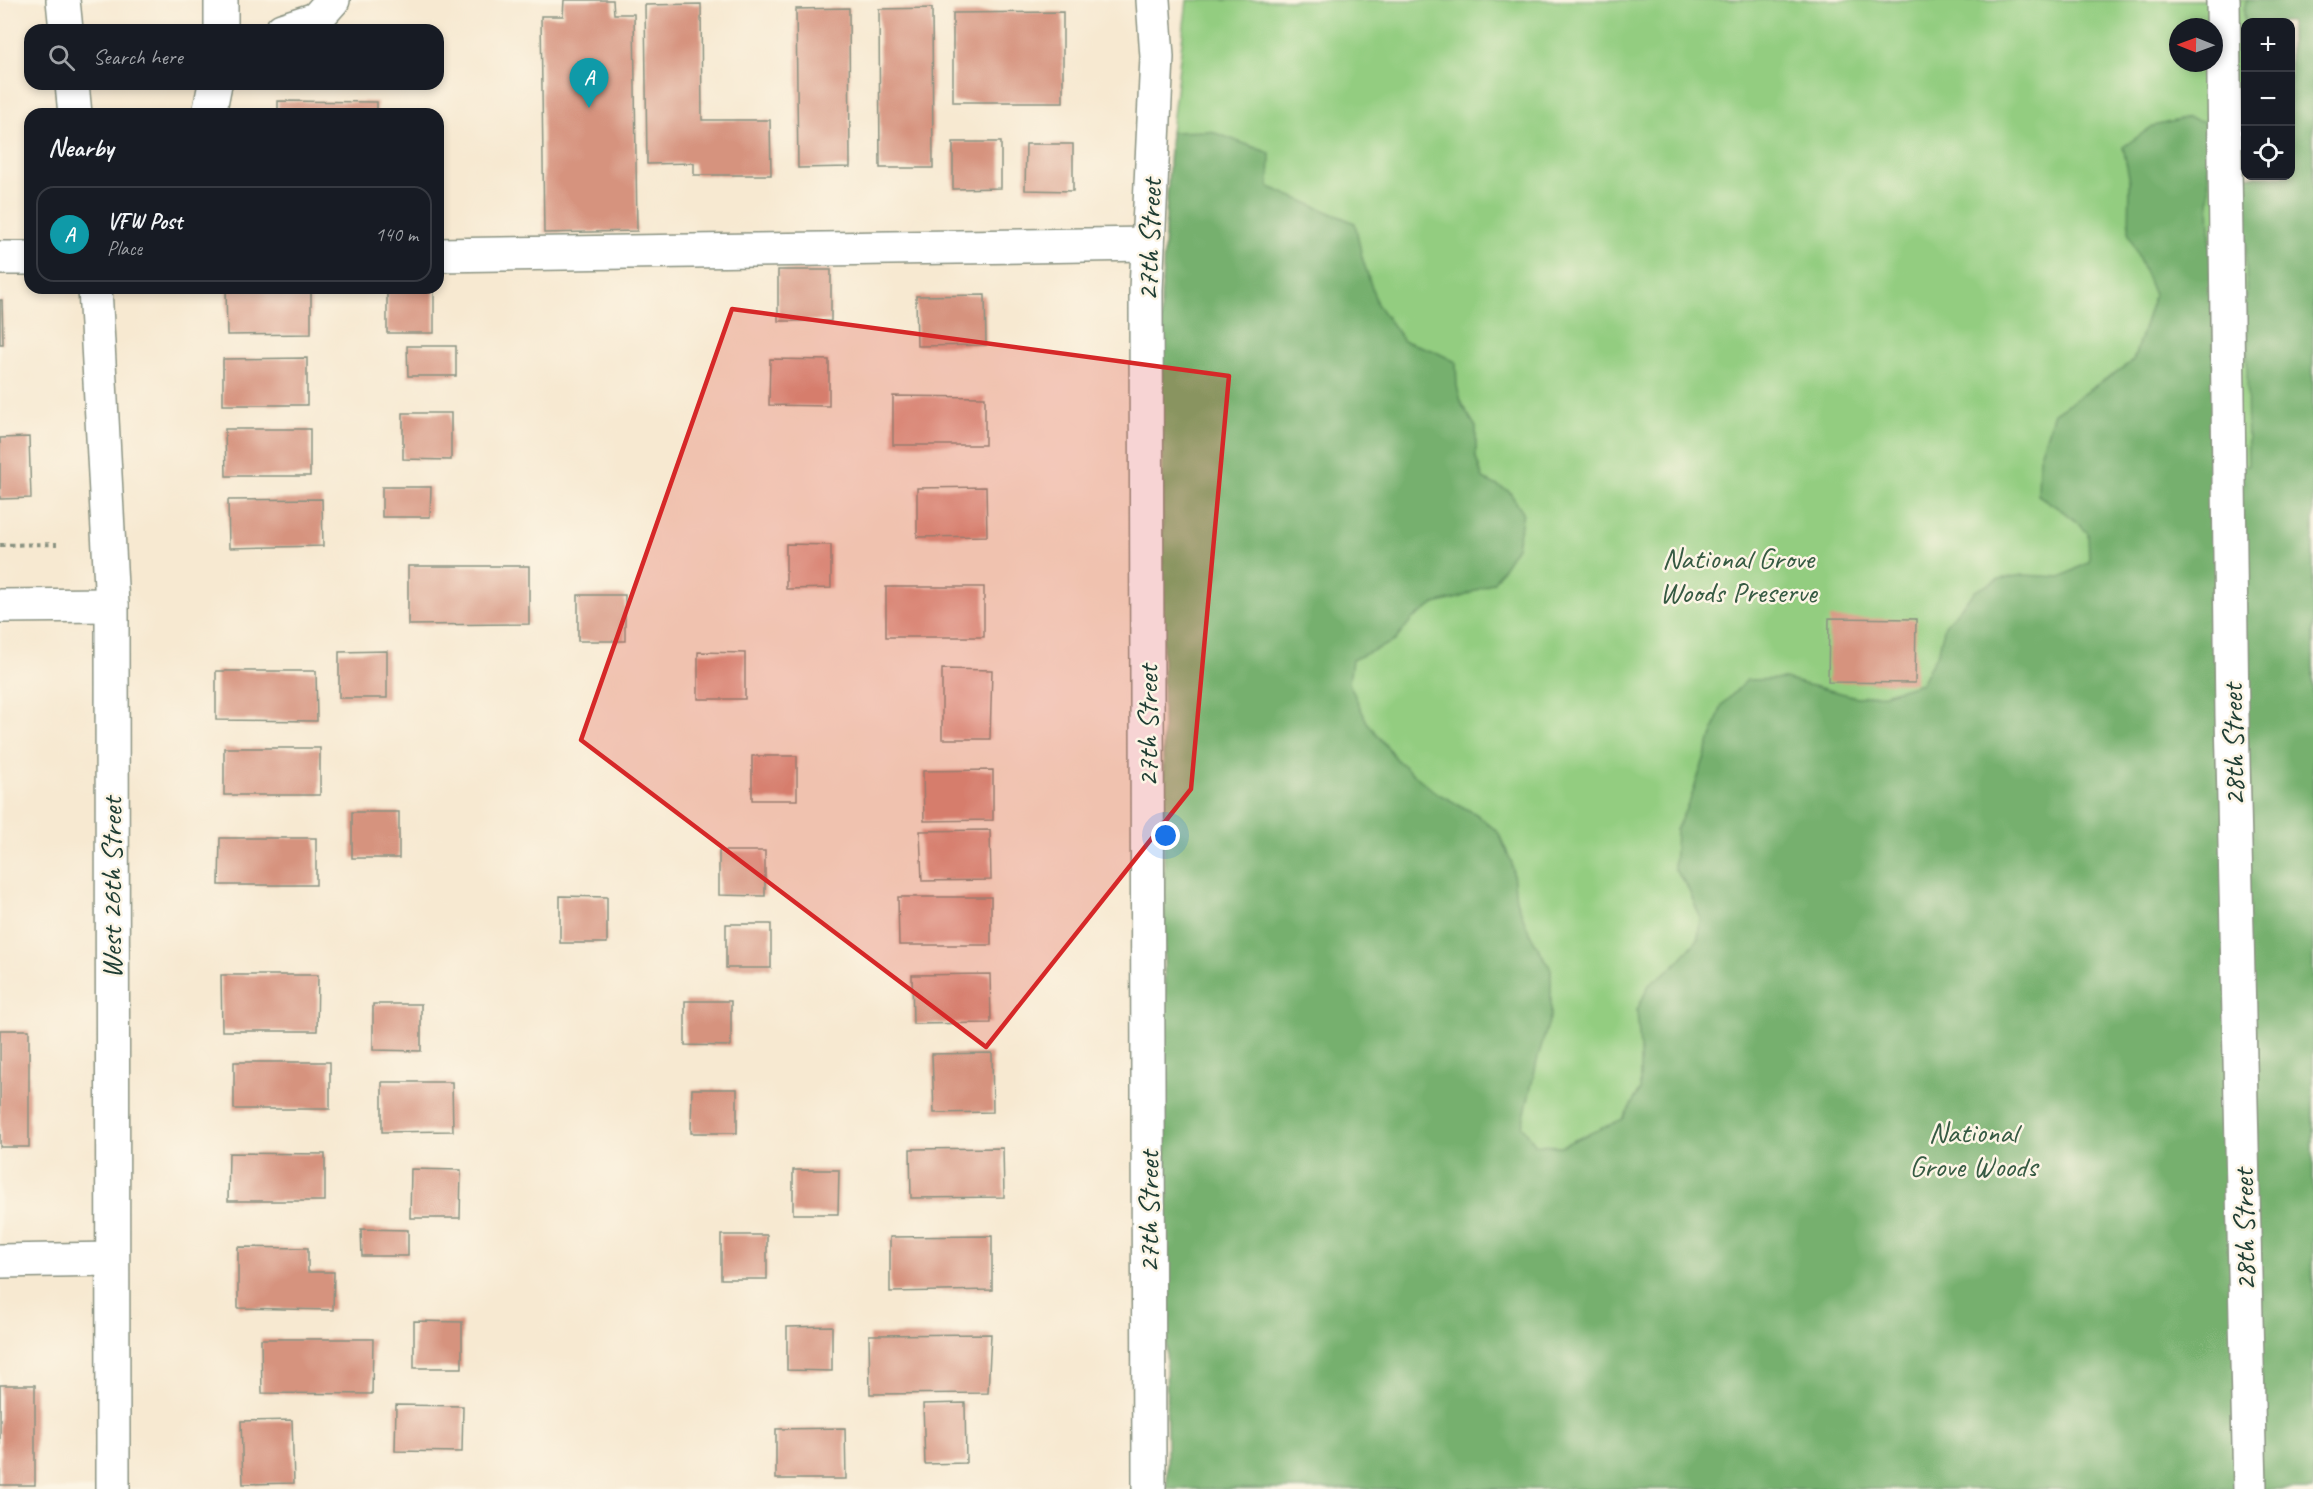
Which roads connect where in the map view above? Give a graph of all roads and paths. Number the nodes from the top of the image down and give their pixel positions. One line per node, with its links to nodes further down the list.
1 (63, 0): 6 (street)
2 (221, 0): 7 (street)
3 (333, 0): 8 (street)
4 (1154, 0): 13 (street, 27th Street)
5 (2223, 0): 26 (street, 28th Street)
6 (65, 24)
7 (221, 24)
8 (301, 24)
9 (73, 90): 11 (street)
10 (214, 90): 12 (street)
11 (74, 108)
12 (210, 108)
13 (1149, 244): 14 (street); 25 (street, 27th Street)
14 (444, 255)
15 (0, 258): 16 (street)
16 (24, 258)
17 (95, 294): 20 (street, West 26th Street)
18 (57, 544): 19 (path)
19 (0, 545)
20 (112, 605): 21 (street); 22 (street, West 26th Street)
21 (0, 606)
22 (111, 1259): 23 (street); 24 (street, West 26th Street)
23 (0, 1261)
24 (112, 1489)
25 (1149, 1489)
26 (2250, 1489)

